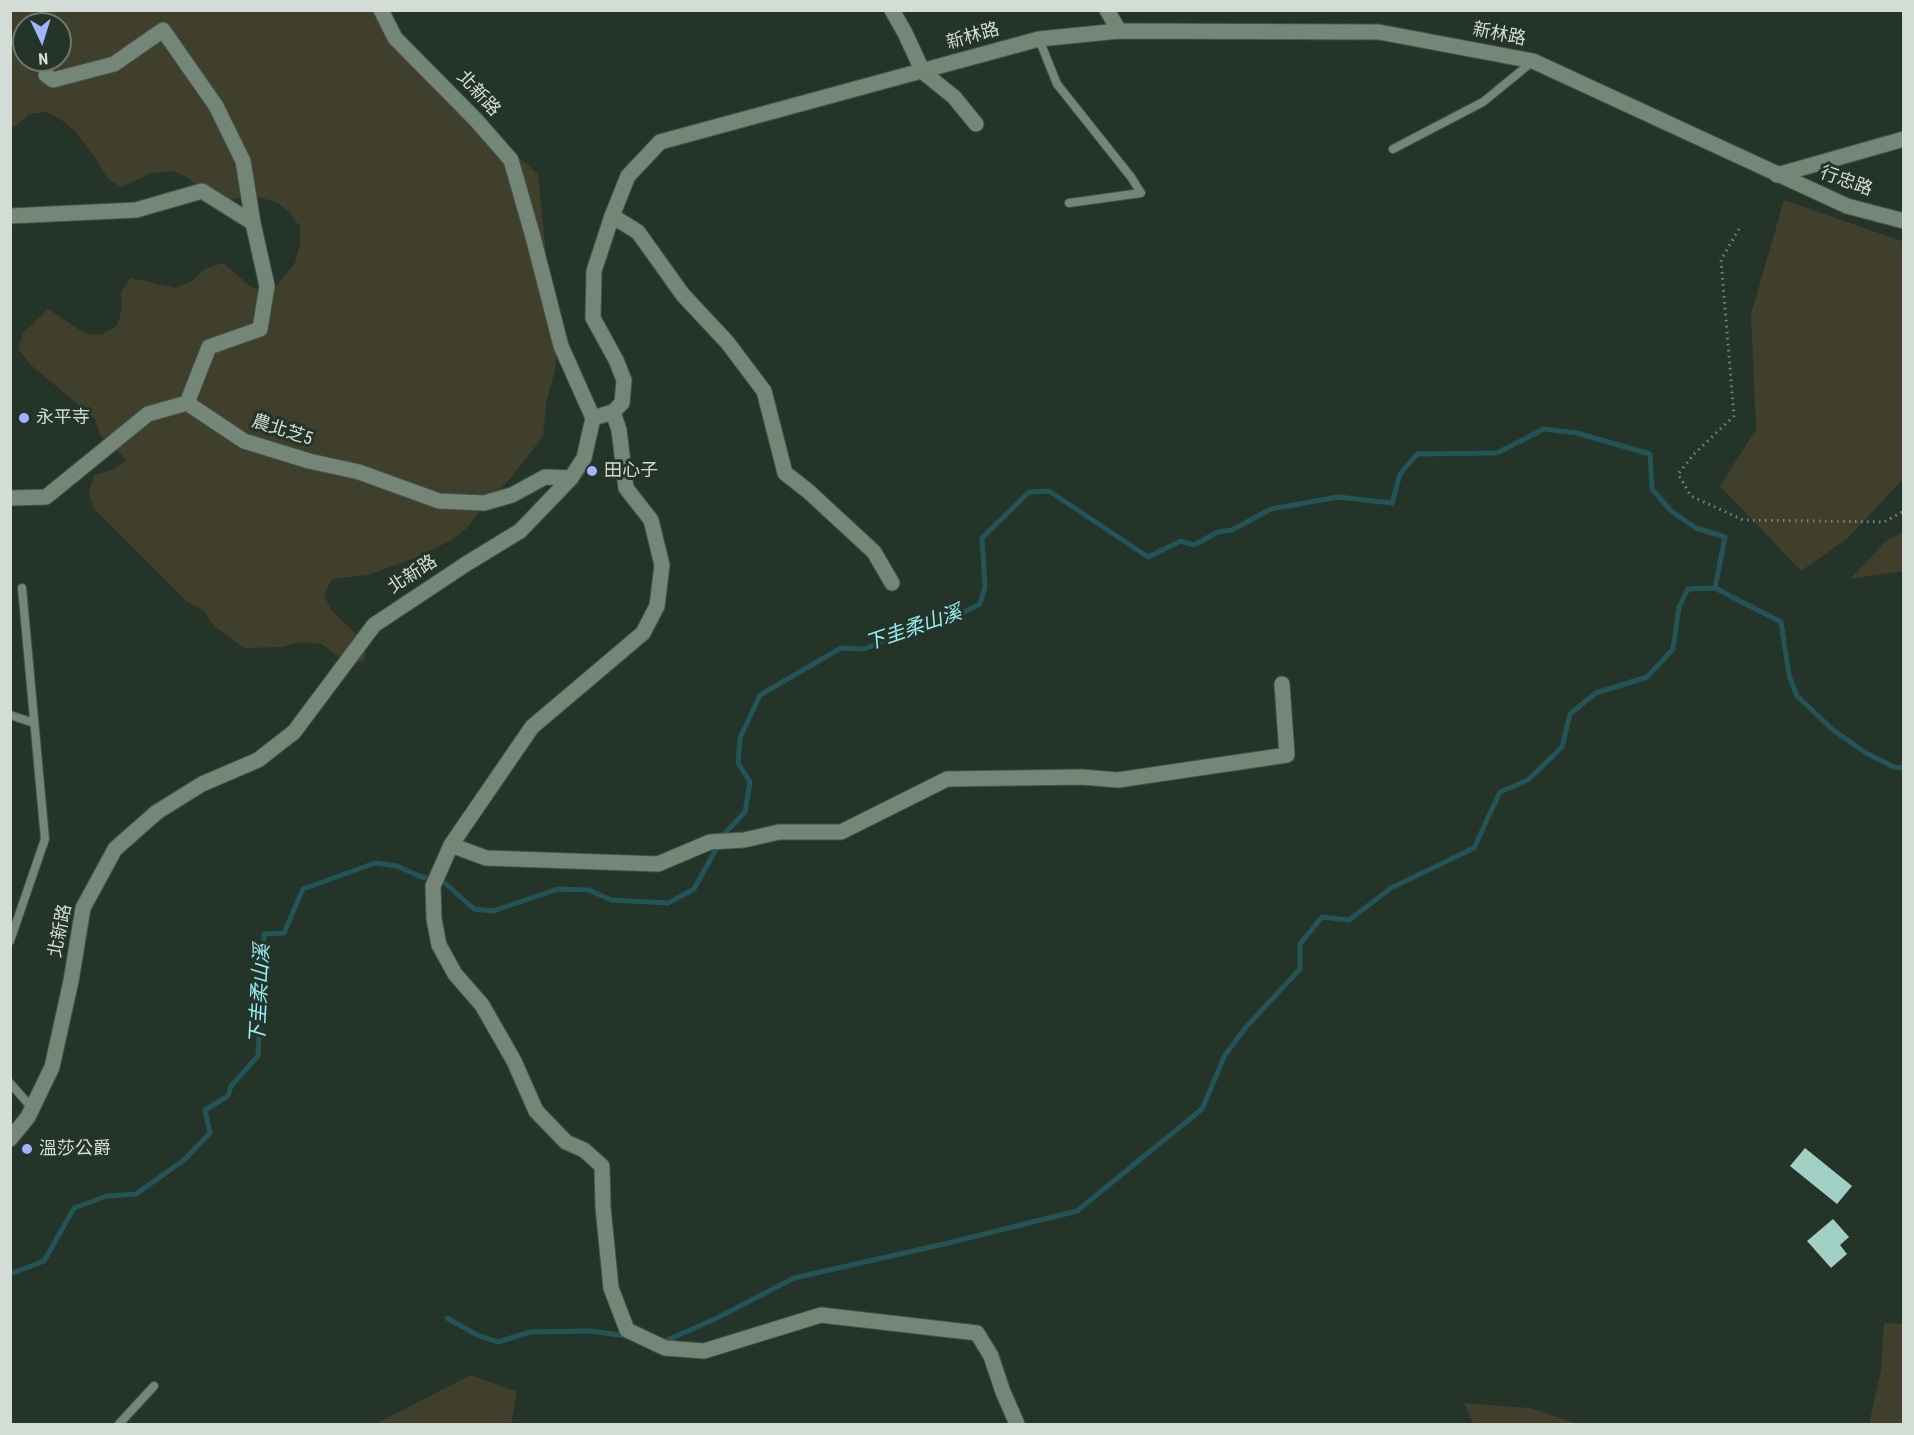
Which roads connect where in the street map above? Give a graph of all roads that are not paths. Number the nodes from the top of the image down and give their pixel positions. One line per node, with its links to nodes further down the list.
1 (381, 10): 20 (street, 北新路)
2 (892, 10): 7 (street)
3 (1107, 10): 4 (street)
4 (1119, 31): 5 (street, 新林路); 6 (street, 新林路)
5 (1039, 39): 7 (street, 新林路); 13 (lane)
6 (1533, 61): 11 (lane); 12 (street, 新林路)
7 (923, 72): 9 (street); 15 (street, 新林路)
8 (46, 75): 17 (street)
9 (976, 124)
10 (1904, 139): 12 (street)
11 (1393, 149)
12 (1777, 175): 16 (street, 行忠路)
13 (1070, 202)
14 (10, 216): 17 (street)
15 (612, 216): 19 (street, 新林路); 23 (street)
16 (1904, 221)
17 (253, 223): 18 (street)
18 (187, 403): 21 (street, 農北芝5); 22 (street)
19 (613, 412): 20 (street); 28 (street)
20 (593, 418): 21 (street, 北新路)
21 (571, 478): 31 (street, 北新路)
22 (10, 498)
23 (892, 583)
24 (22, 588): 27 (lane)
25 (1282, 684): 28 (street)
26 (10, 715): 27 (lane)
27 (34, 723): 29 (lane)
28 (451, 845): 35 (street)
29 (10, 941)
30 (10, 1083): 31 (lane)
31 (33, 1108): 32 (street, 北新路)
32 (10, 1139)
33 (153, 1386): 34 (lane)
34 (119, 1425)
35 (1017, 1425)

